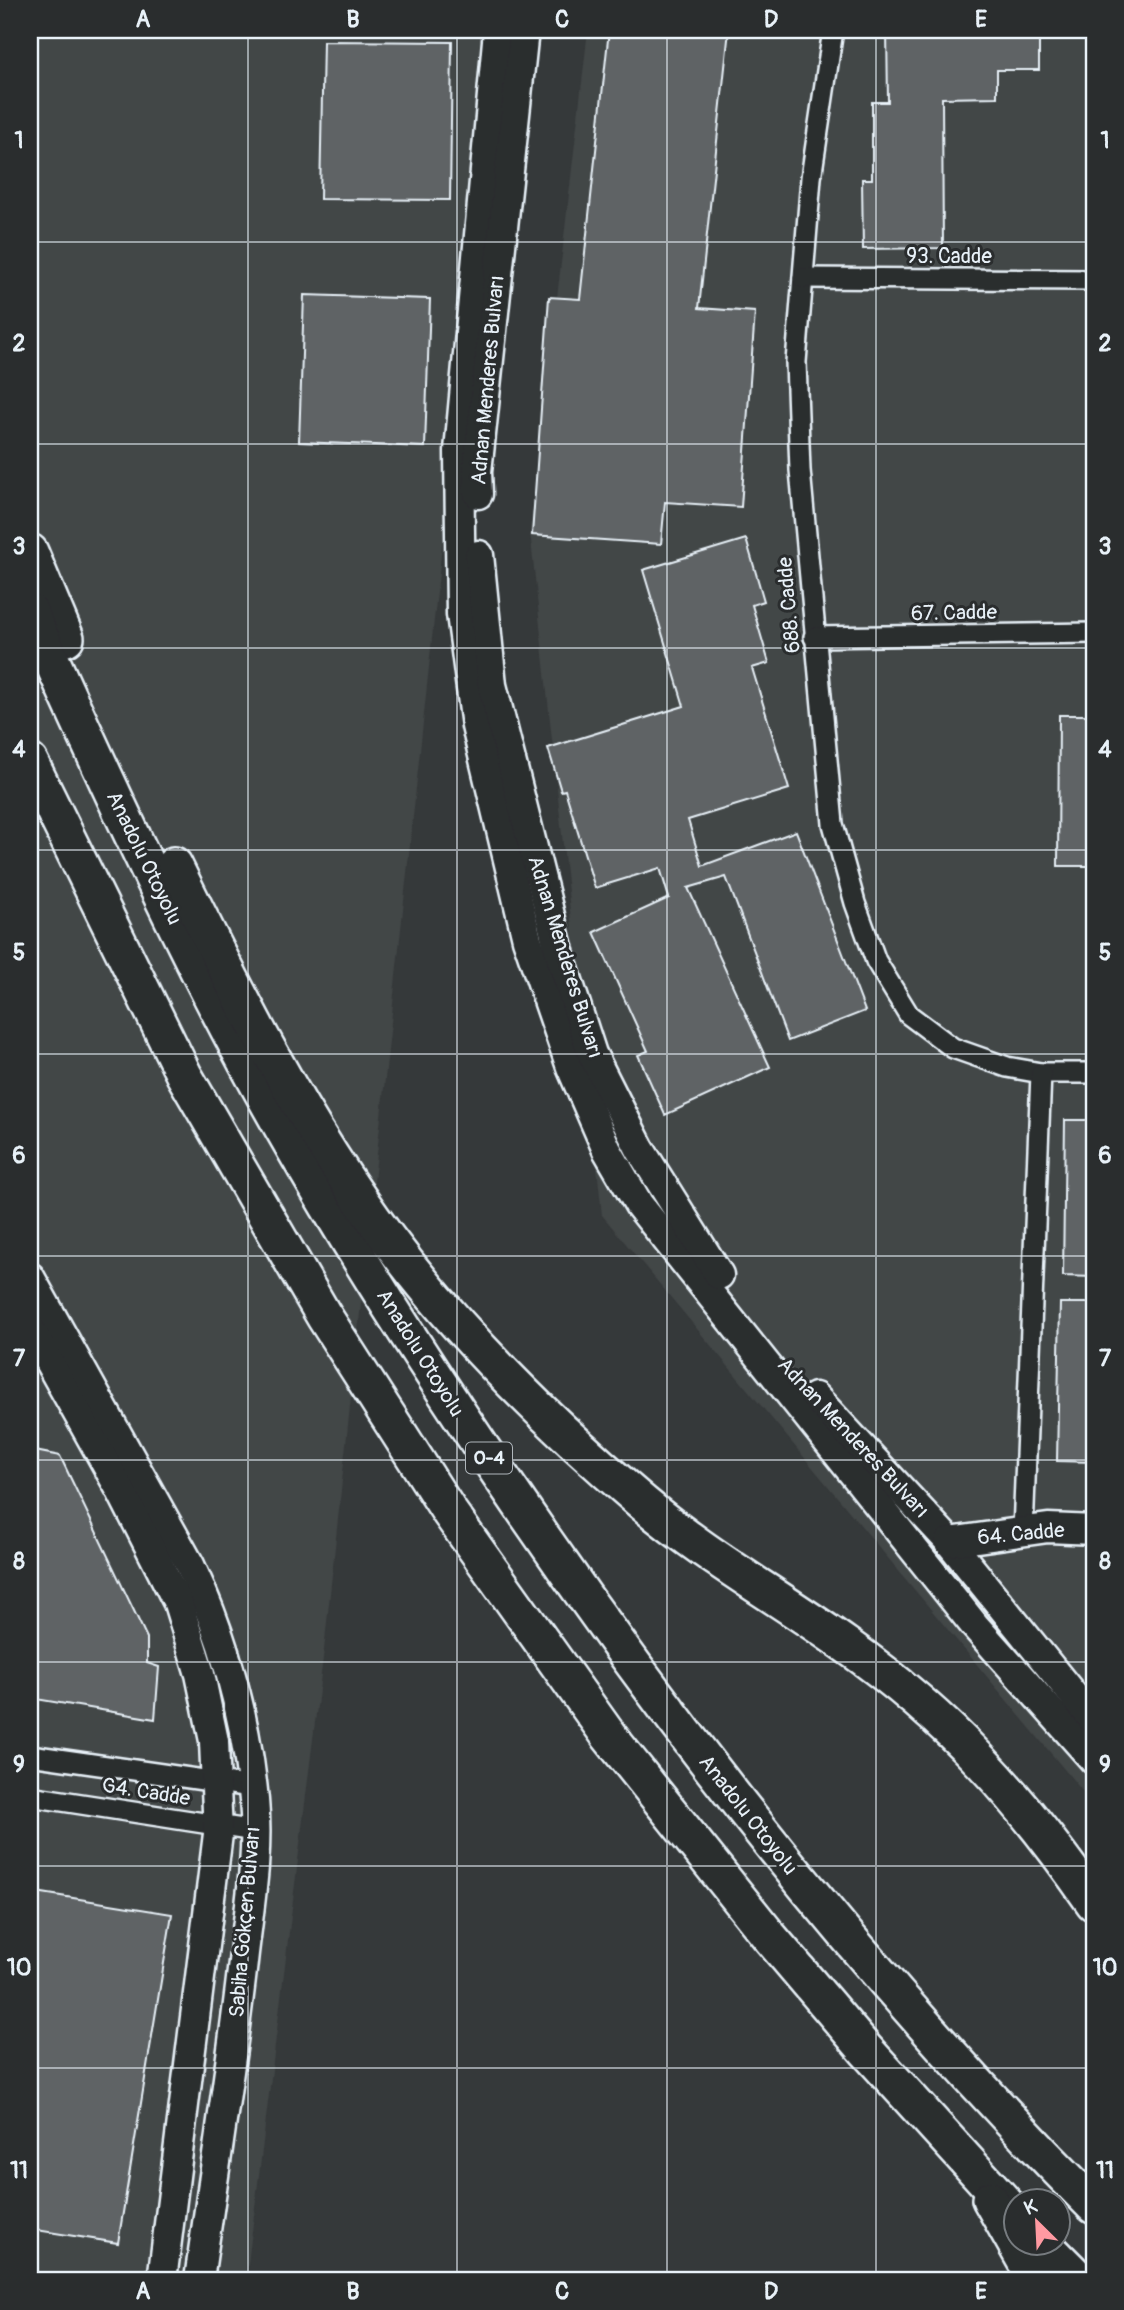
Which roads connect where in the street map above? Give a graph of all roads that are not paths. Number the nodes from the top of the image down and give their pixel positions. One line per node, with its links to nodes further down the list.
1 (498, 30): 20 (street)
2 (524, 30): 17 (street, Adnan Menderes Bulvarı)
3 (833, 30): 4 (street, 688. Cadde)
4 (803, 278): 5 (street, 93. Cadde); 9 (street, 688. Cadde)
5 (1094, 280)
6 (30, 552): 26 (highway)
7 (30, 612): 29 (highway, Anadolu Otoyolu / O-4)
8 (1094, 633): 9 (street, 67. Cadde)
9 (814, 638): 11 (street, 688. Cadde)
10 (30, 762): 27 (highway)
11 (1041, 1073): 12 (street, 688. Cadde); 16 (street)
12 (1094, 1073)
13 (30, 1277): 22 (street, Sabiha Gökçen Bulvarı)
14 (30, 1328): 21 (street, Sabiha Gökçen Bulvarı)
15 (1094, 1530): 16 (street, 64. Cadde)
16 (1023, 1532): 17 (street, 64. Cadde)
17 (949, 1542): 18 (street, Adnan Menderes Bulvarı)
18 (1094, 1721)
19 (30, 1755): 21 (street, G4. Cadde)
20 (1094, 1760)
21 (217, 1783): 22 (street, G4. Cadde); 24 (street, Sabiha Gökçen Bulvarı)
22 (252, 1787): 25 (street, Sabiha Gökçen Bulvarı)
23 (30, 1796): 24 (street, G4. Cadde)
24 (218, 1827): 25 (street, G4. Cadde); 31 (street, Sabiha Gökçen Bulvarı)
25 (255, 1831): 32 (street, Sabiha Gökçen Bulvarı)
26 (1094, 1903)
27 (976, 2175): 28 (highway); 33 (highway)
28 (1002, 2201)
29 (1094, 2206)
30 (1058, 2258): 34 (highway)
31 (162, 2280)
32 (199, 2280)
33 (1044, 2280)
34 (1080, 2280)

